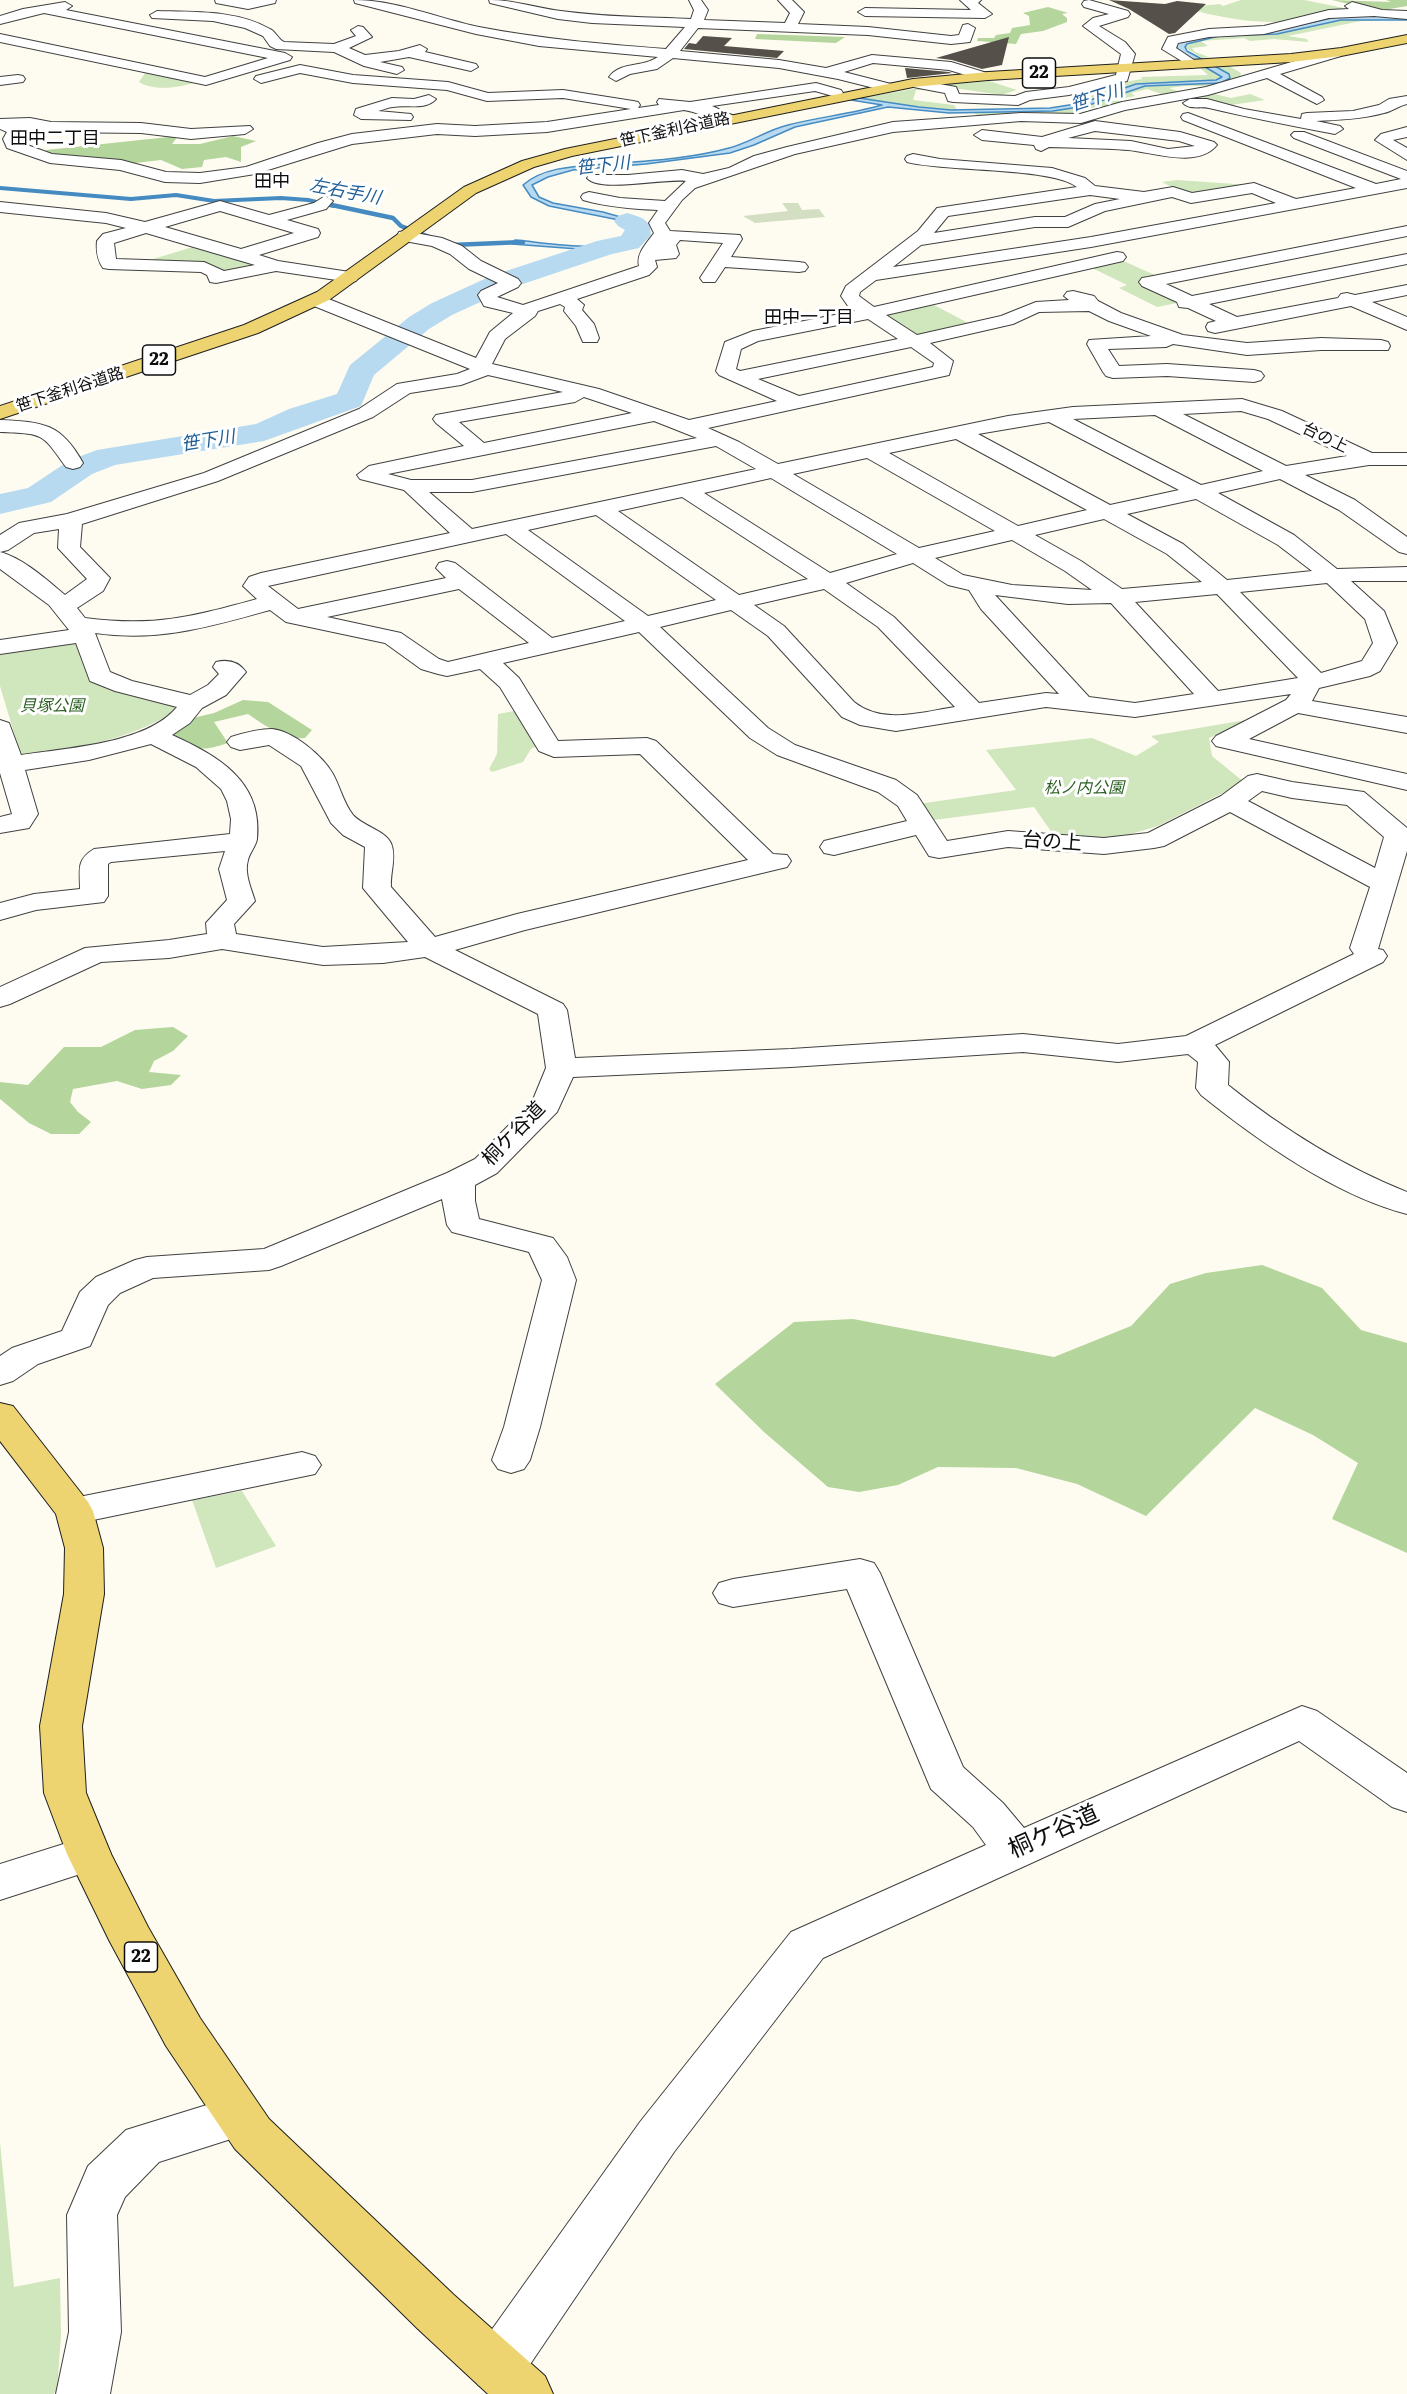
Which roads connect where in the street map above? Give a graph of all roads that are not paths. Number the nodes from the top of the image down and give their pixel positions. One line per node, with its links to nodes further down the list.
1 (80, 0): 16 (street)
2 (221, 0): 14 (street)
3 (270, 0): 14 (street)
4 (360, 0): 15 (street)
5 (424, 0): 15 (street)
6 (495, 0): 24 (street)
7 (695, 0): 24 (street)
8 (784, 0): 26 (street)
9 (876, 0): 18 (street)
10 (966, 0): 11 (street); 18 (street)
11 (975, 0)
12 (1321, 0): 19 (street)
13 (1089, 4): 33 (street)
14 (248, 5): 22 (street)
15 (389, 8): 41 (street)
16 (42, 9): 23 (street); 29 (street)
17 (855, 12): 18 (street)
18 (890, 12)
19 (1374, 12): 21 (street); 44 (street)
20 (145, 14): 22 (street)
21 (1407, 15)
22 (213, 17): 29 (street); 36 (street)
23 (1, 20): 25 (street)
24 (694, 25): 26 (street); 41 (street)
25 (34, 26)
26 (790, 28): 27 (street)
27 (968, 28)
28 (358, 30): 36 (street)
29 (160, 32): 32 (street); 47 (street)
30 (0, 38): 39 (street)
31 (1407, 39): 38 (main road, 22)
32 (131, 41)
33 (1116, 42): 34 (street); 46 (street)
34 (1095, 43)
35 (111, 46): 39 (street)
36 (336, 48): 40 (street)
37 (920, 52): 42 (street)
38 (1336, 53): 44 (main road, 22); 49 (street)
39 (82, 55): 54 (street)
40 (359, 59): 45 (street); 62 (street)
41 (670, 61): 48 (street); 51 (street)
42 (891, 62): 48 (street); 50 (street)
43 (212, 63): 47 (street)
44 (1193, 64): 46 (main road, 笹下釜利谷道路 / 22)
45 (471, 67)
46 (1126, 68): 50 (main road, 笹下釜利谷道路 / 22); 55 (street)
47 (246, 69): 54 (street)
48 (826, 72): 57 (street)
49 (1268, 73): 60 (street); 63 (street)
50 (982, 76): 55 (main road, 笹下釜利谷道路 / 22)
51 (616, 77)
52 (18, 79): 53 (street)
53 (0, 81)
54 (206, 81): 56 (street)
55 (913, 83): 57 (main road, 笹下釜利谷道路 / 22)
56 (448, 86): 58 (street); 66 (street)
57 (886, 87): 59 (main road, 笹下釜利谷道路 / 22)
58 (531, 96): 62 (street); 72 (street)
59 (847, 96): 62 (street); 68 (main road, 笹下釜利谷道路 / 22)
60 (1316, 100)
61 (1407, 100): 64 (street)
62 (685, 105): 68 (street); 72 (street)
63 (1181, 106): 69 (street); 70 (street); 77 (street); 78 (street)
64 (1372, 110): 67 (street); 69 (street)
65 (351, 117): 66 (street)
66 (376, 117): 74 (street)
67 (1393, 117)
68 (729, 119): 81 (main road, 笹下釜利谷道路 / 22)
69 (1282, 122): 75 (street); 78 (street); 85 (street)
70 (941, 123): 79 (street); 80 (street)
71 (2, 125): 73 (street); 74 (street)
72 (551, 127): 74 (street); 81 (street)
73 (245, 129)
74 (437, 129)
75 (1335, 129)
76 (1407, 129): 82 (street)
77 (1135, 132): 80 (street); 80 (street)
78 (1231, 134): 89 (street)
79 (828, 142): 84 (street); 87 (street)
80 (1042, 144)
81 (602, 146): 112 (main road, 笹下釜利谷道路 / 22)
82 (1403, 149)
83 (951, 155): 90 (street)
84 (777, 170)
85 (1407, 176)
86 (595, 178): 87 (street)
87 (703, 179): 96 (street)
88 (1407, 183): 89 (street)
89 (1374, 189): 91 (street)
90 (1090, 190): 93 (street); 118 (street)
91 (1356, 193): 95 (street); 97 (street)
92 (589, 196): 96 (street)
93 (1144, 197): 95 (street); 103 (street)
94 (323, 203): 101 (street)
95 (1299, 203): 99 (street); 100 (street)
96 (669, 206): 126 (street)
97 (1389, 206)
98 (0, 207): 108 (street)
99 (1252, 212): 102 (street); 106 (street)
100 (1335, 215)
101 (270, 220): 108 (street); 124 (street)
102 (1200, 221): 109 (street); 114 (street)
103 (1068, 222): 117 (street); 118 (street)
104 (0, 223): 107 (street)
105 (1354, 223): 115 (street)
106 (1282, 224)
107 (33, 227)
108 (147, 227): 116 (street); 119 (street)
109 (1145, 231): 117 (street); 121 (street)
110 (1407, 231): 115 (street)
111 (1302, 232): 122 (street)
112 (409, 233): 136 (main road, 笹下釜利谷道路 / 22); 147 (street)
113 (89, 234): 116 (street)
114 (1230, 234)
115 (1384, 235): 122 (street)
116 (110, 238): 131 (street)
117 (1097, 240): 128 (street); 135 (street)
118 (917, 241): 135 (street)
119 (199, 243): 124 (street); 131 (street)
120 (1250, 243): 125 (street)
121 (1175, 244)
122 (1333, 245): 125 (street)
123 (1195, 253): 133 (street)
124 (241, 255): 132 (street)
125 (1280, 256): 130 (street)
126 (646, 258): 129 (street); 142 (street)
127 (1407, 259): 139 (street)
128 (1131, 260): 137 (street); 148 (street)
129 (720, 261): 134 (street); 138 (street)
130 (1260, 261): 133 (street); 139 (street)
131 (128, 266): 132 (street)
132 (276, 266): 136 (street)
133 (1225, 266): 137 (street)
134 (799, 267)
135 (874, 275): 148 (street)
136 (350, 277): 143 (main road, 笹下釜利谷道路 / 22)
137 (1167, 277): 145 (street)
138 (709, 278)
139 (1305, 279): 144 (street); 145 (street)
140 (1080, 282): 146 (street)
141 (1406, 291): 144 (street)
142 (563, 298): 147 (street); 152 (street)
143 (315, 300): 158 (street); 166 (main road, 笹下釜利谷道路 / 22)
144 (1351, 300): 150 (street); 151 (street)
145 (1191, 302): 149 (street); 150 (street)
146 (1092, 305): 149 (street); 155 (street)
147 (528, 312): 158 (street)
148 (871, 312): 155 (street); 160 (street)
149 (1115, 317): 153 (street)
150 (1235, 323): 153 (street)
151 (1407, 324)
152 (590, 338)
153 (1176, 338): 156 (street); 161 (street)
154 (1407, 340): 156 (street)
155 (915, 341): 160 (street); 163 (street)
156 (1381, 346): 157 (street)
157 (1294, 365)
158 (482, 366): 162 (street); 185 (street)
159 (1275, 369): 161 (street)
160 (738, 376): 163 (street)
161 (1254, 376): 164 (street)
162 (592, 393): 167 (street); 173 (street)
163 (799, 403): 170 (street)
164 (1242, 405): 165 (street, 台の上); 175 (street, 台の上)
165 (1156, 409): 168 (street, 台の上); 178 (street)
166 (0, 413)
167 (655, 414): 170 (street); 173 (street)
168 (1052, 416): 171 (street, 台の上); 182 (street)
169 (0, 426): 177 (street)
170 (688, 426): 172 (street)
171 (960, 433): 174 (street, 台の上); 184 (street)
172 (717, 440): 179 (street); 180 (street)
173 (478, 448): 180 (street)
174 (873, 453): 179 (street, 台の上); 187 (street)
175 (1369, 459): 176 (street); 178 (street, 台の上)
176 (1407, 459)
177 (73, 463)
178 (1285, 472): 182 (street, 台の上); 191 (street)
179 (775, 473): 181 (street, 台の上); 192 (street)
180 (411, 486): 188 (street)
181 (687, 491): 183 (street, 台の上); 197 (street)
182 (1199, 492): 184 (street, 台の上); 195 (street)
183 (601, 509): 186 (street, 台の上); 202 (street)
184 (1110, 512): 187 (street, 台の上); 199 (street)
185 (71, 520): 189 (street); 204 (street)
186 (510, 527): 188 (street, 台の上); 205 (street)
187 (1015, 532): 192 (street, 台の上); 200 (street)
188 (467, 536): 190 (street, 台の上)
189 (0, 545)
190 (421, 546): 196 (street); 201 (street, 台の上)
191 (1407, 547)
192 (914, 556): 197 (street, 台の上); 198 (street)
193 (0, 560): 204 (street)
194 (1407, 574): 195 (street)
195 (1331, 575): 199 (street); 210 (street)
196 (463, 581): 203 (street); 206 (street)
197 (828, 581): 202 (street, 台の上); 215 (street)
198 (978, 586): 200 (street); 213 (street)
199 (1221, 586): 200 (street); 210 (street)
200 (1118, 597): 211 (street)
201 (272, 602): 203 (street); 204 (street)
202 (736, 602): 205 (street, 台の上); 215 (street)
203 (294, 617): 208 (street, 台の上)
204 (75, 622): 207 (street); 212 (street)
205 (643, 623): 206 (street, 台の上); 224 (street)
206 (548, 646): 208 (street, 台の上)
207 (0, 647)
208 (485, 660): 231 (street)
209 (225, 666): 212 (street)
210 (1315, 681): 211 (street); 214 (street)
211 (1213, 700): 213 (street)
212 (193, 703): 218 (street)
213 (1081, 703): 215 (street)
214 (1294, 705): 216 (street); 221 (street)
215 (974, 712)
216 (1407, 726)
217 (0, 728): 220 (street)
218 (153, 736): 220 (street); 226 (street)
219 (240, 742): 231 (street)
220 (11, 764): 223 (street)
221 (1407, 782)
222 (1230, 802): 224 (street, 台の上); 225 (street, 台の上); 228 (street)
223 (0, 825)
224 (923, 825): 227 (street)
225 (1402, 839): 228 (street)
226 (243, 842): 229 (street); 230 (street)
227 (834, 847)
228 (1383, 883): 233 (street)
229 (0, 912)
230 (222, 940): 231 (street); 232 (street)
231 (429, 948): 234 (street)
232 (0, 998)
233 (1193, 1044): 234 (street); 236 (street)
234 (561, 1068): 235 (street, 桐ケ谷道)
235 (459, 1180): 237 (street, 桐ケ谷道); 239 (street)
236 (1405, 1200)
237 (0, 1373)
238 (0, 1415): 241 (main road, 22)
239 (511, 1460)
240 (302, 1465): 241 (street)
241 (74, 1511): 245 (main road, 22)
242 (733, 1593): 244 (street)
243 (1407, 1795): 244 (street, 桐ケ谷道)
244 (1015, 1849): 248 (street, 桐ケ谷道)
245 (89, 1854): 246 (street); 247 (main road, 22)
246 (0, 1882)
247 (239, 2116): 248 (main road, 22); 249 (street)
248 (511, 2380)
249 (83, 2394)

